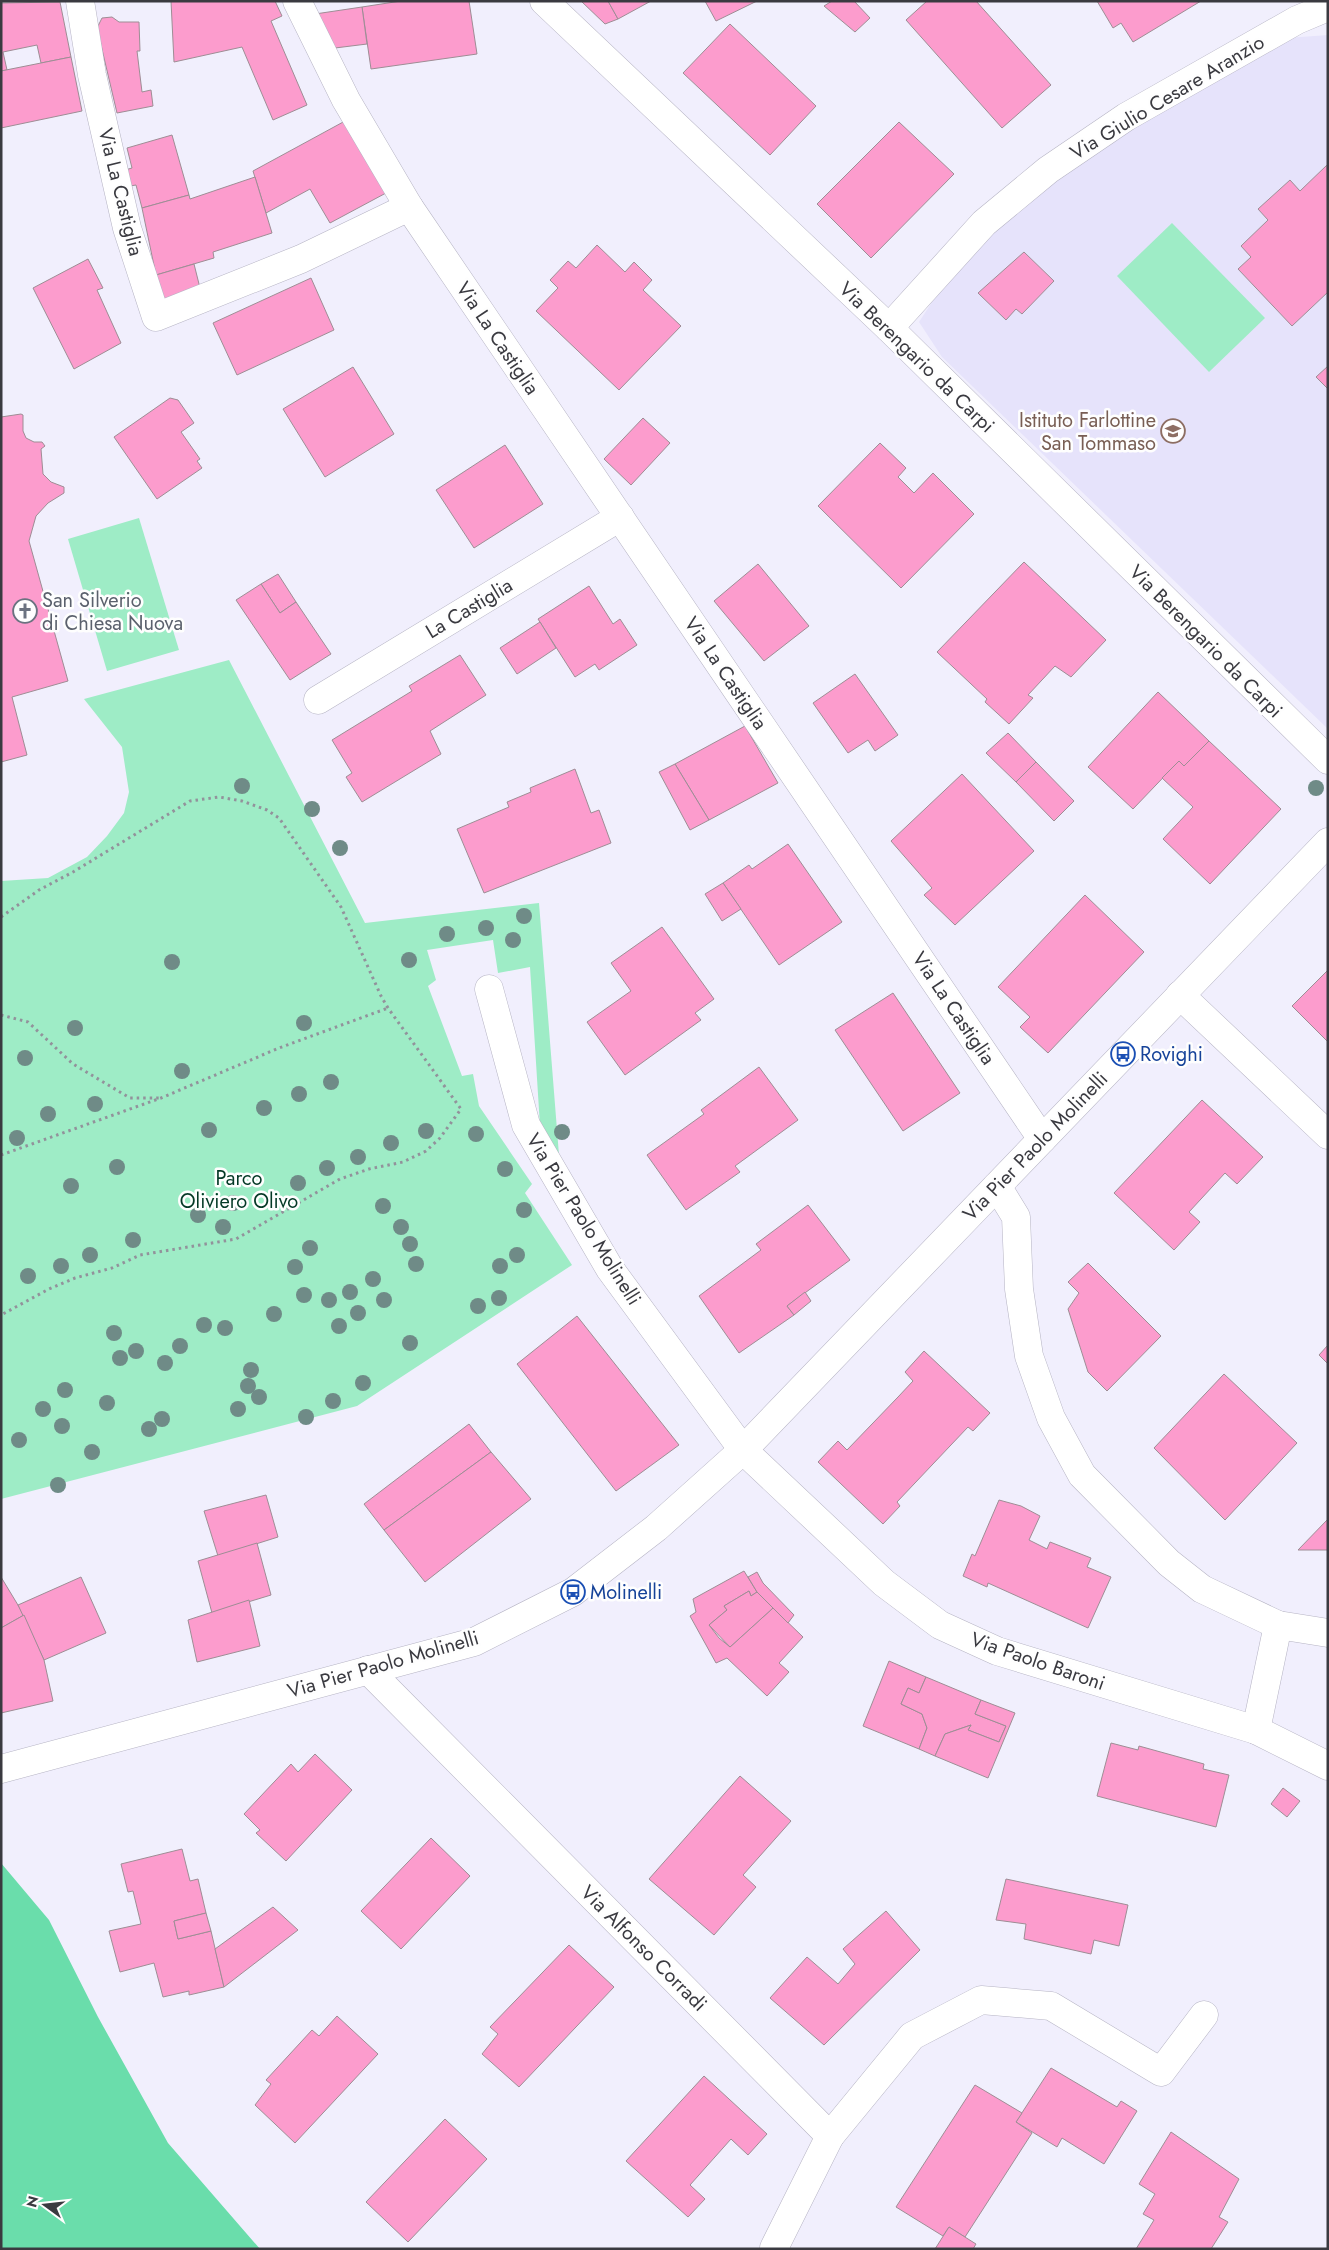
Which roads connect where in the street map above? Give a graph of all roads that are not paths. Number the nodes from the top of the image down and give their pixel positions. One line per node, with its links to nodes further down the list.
1 (80, 1): 5 (street, Via La Castiglia)
2 (297, 1): 5 (street, Via La Castiglia)
3 (544, 1): 6 (street, Via Berengario da Carpi)
4 (1328, 8): 6 (street, Via Giulio Cesare Aranzio)
5 (409, 207): 7 (street, Via La Castiglia)
6 (889, 328): 9 (street, Via Berengario da Carpi)
7 (620, 517): 8 (street, La Castiglia); 14 (street, Via La Castiglia)
8 (318, 700)
9 (1328, 760)
10 (1328, 842): 12 (street, Via Pier Paolo Molinelli)
11 (489, 989): 16 (street, Via Pier Paolo Molinelli)
12 (1180, 995): 13 (street); 14 (street, Via Pier Paolo Molinelli)
13 (1328, 1135)
14 (1042, 1139): 15 (street, Via Pier Paolo Molinelli)
15 (997, 1186): 16 (street, Via Pier Paolo Molinelli); 17 (street)
16 (744, 1450): 19 (street, Via Pier Paolo Molinelli); 20 (street, Via Paolo Baroni)
17 (1278, 1625): 18 (street); 20 (street)
18 (1328, 1633)
19 (368, 1670): 22 (street, Via Pier Paolo Molinelli); 24 (street, Via Alfonso Corradi)
20 (1256, 1730): 21 (street, Via Paolo Baroni)
21 (1328, 1766)
22 (1, 1769)
23 (1204, 2015): 24 (street)
24 (830, 2136): 25 (street)
25 (776, 2249)

